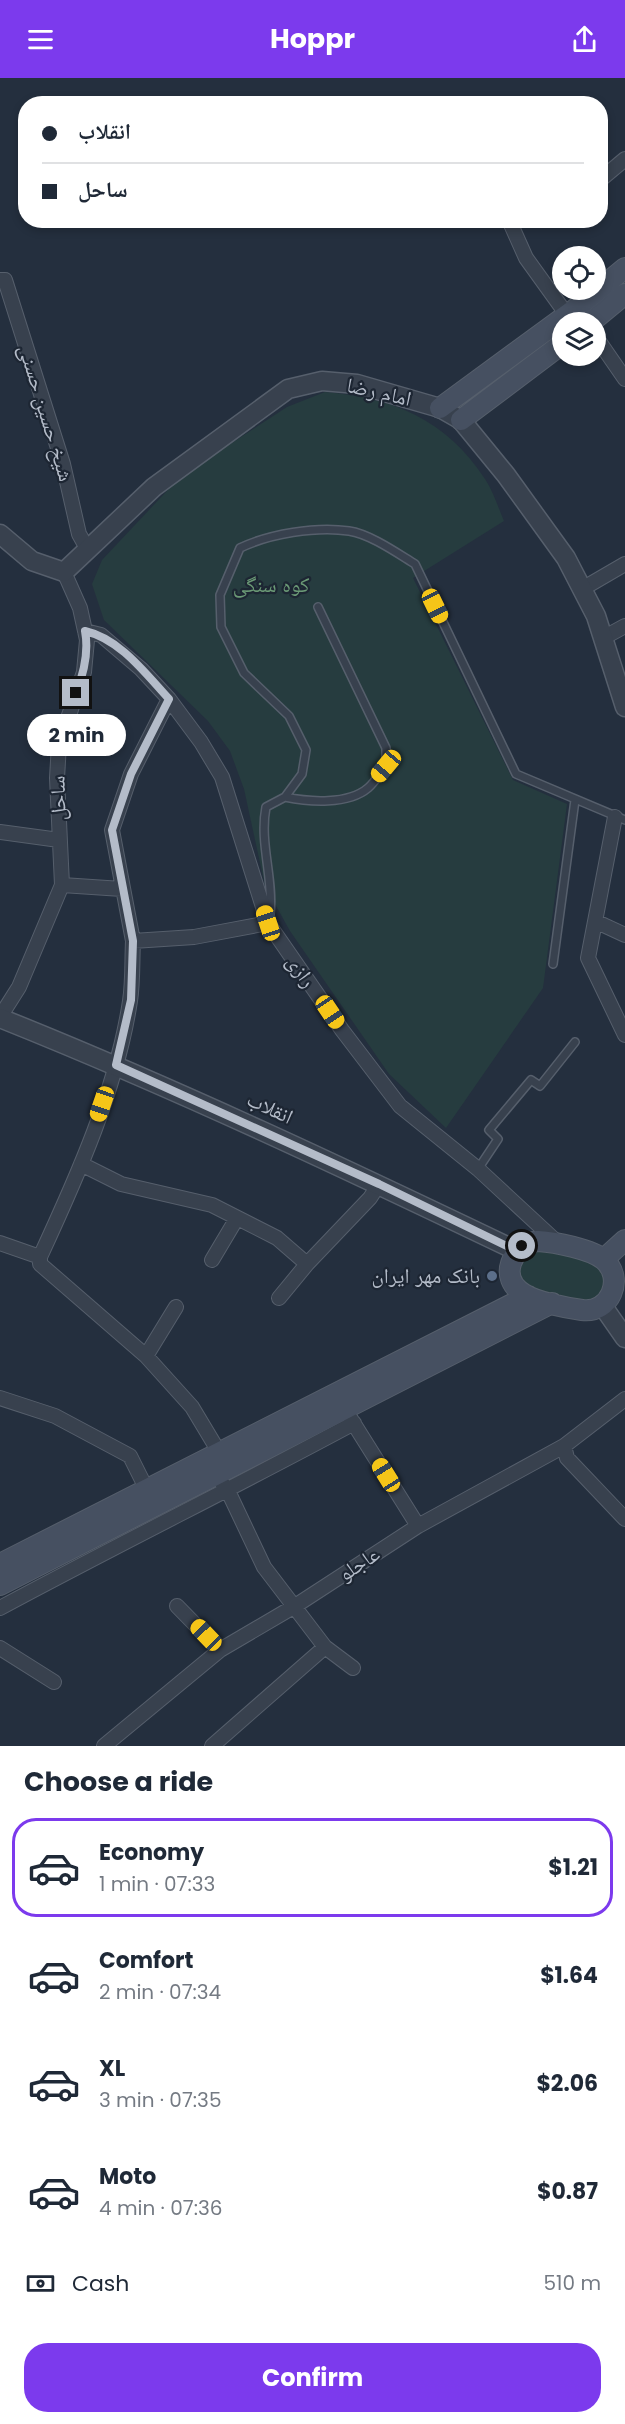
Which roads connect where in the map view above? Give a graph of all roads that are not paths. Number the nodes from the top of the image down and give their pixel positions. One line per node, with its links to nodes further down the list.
1 (625, 159): 2 (street)
2 (608, 173)
3 (512, 228): 7 (street)
4 (625, 268): 8 (main road)
5 (0, 280): 17 (street, شیخ حسین حسنی)
6 (625, 294): 9 (main road)
7 (573, 312)
8 (580, 312)
9 (603, 312)
10 (552, 332): 14 (main road)
11 (606, 351): 13 (street)
12 (552, 352): 15 (main road)
13 (625, 379)
14 (440, 408): 15 (street, امام رضا); 17 (street, امام رضا)
15 (461, 420): 20 (street, امام رضا)
16 (0, 534): 19 (street)
17 (88, 550): 19 (street, امام رضا)
18 (625, 564): 20 (street)
19 (64, 572): 23 (street, ساحل)
20 (582, 589): 24 (street, امام رضا)
21 (318, 607): 27 (lane)
22 (625, 626): 24 (street)
23 (85, 631): 25 (street, رازی); 31 (street, ساحل)
24 (603, 638): 26 (street, امام رضا)
25 (169, 699): 33 (street); 35 (street, رازی)
26 (625, 707)
27 (285, 797): 28 (lane); 35 (lane)
28 (575, 800): 29 (lane); 38 (lane)
29 (620, 819): 34 (street)
30 (0, 831): 31 (street)
31 (59, 840): 32 (street, ساحل)
32 (62, 885): 33 (street); 39 (street, ساحل)
33 (122, 889): 37 (street)
34 (597, 922): 36 (street); 40 (street)
35 (268, 923): 37 (street); 44 (street, رازی)
36 (625, 934)
37 (133, 941): 42 (street)
38 (553, 964)
39 (0, 1017): 42 (street, انقلاب)
40 (625, 1035)
41 (575, 1042): 44 (lane)
42 (116, 1065): 43 (street); 45 (street, انقلاب)
43 (81, 1164): 46 (street); 51 (street)
44 (478, 1169): 49 (street, رازی)
45 (379, 1184): 50 (street, انقلاب); 54 (street)
46 (237, 1218): 52 (street); 54 (street)
47 (625, 1240): 53 (main road)
48 (0, 1243): 51 (street)
49 (561, 1245): 50 (main road); 53 (main road)
50 (517, 1251): 55 (main road)
51 (40, 1257): 61 (street)
52 (212, 1260)
53 (614, 1263): 58 (main road)
54 (307, 1264): 56 (street)
55 (528, 1296): 57 (main road); 66 (main road)
56 (279, 1298)
57 (552, 1303): 58 (main road); 64 (main road)
58 (612, 1303): 60 (street)
59 (176, 1307): 61 (street)
60 (625, 1338)
61 (146, 1356): 66 (street)
62 (0, 1398): 68 (street)
63 (625, 1399): 65 (street, عاجلو)
64 (350, 1416): 67 (main road); 70 (street)
65 (564, 1446): 69 (street); 70 (street, عاجلو)
66 (214, 1455): 67 (main road); 68 (main road)
67 (223, 1483): 72 (main road); 74 (street); 75 (street)
68 (147, 1490): 71 (main road)
69 (625, 1519)
70 (418, 1526): 74 (street, عاجلو)
71 (0, 1564)
72 (0, 1585)
73 (177, 1606): 78 (street)
74 (295, 1606): 76 (street); 78 (street, عاجلو)
75 (0, 1608)
76 (325, 1647): 79 (street); 82 (street)
77 (0, 1648): 80 (street)
78 (220, 1650): 81 (street, عاجلو)
79 (353, 1668)
80 (54, 1682)
81 (104, 1746)
82 (212, 1746)

